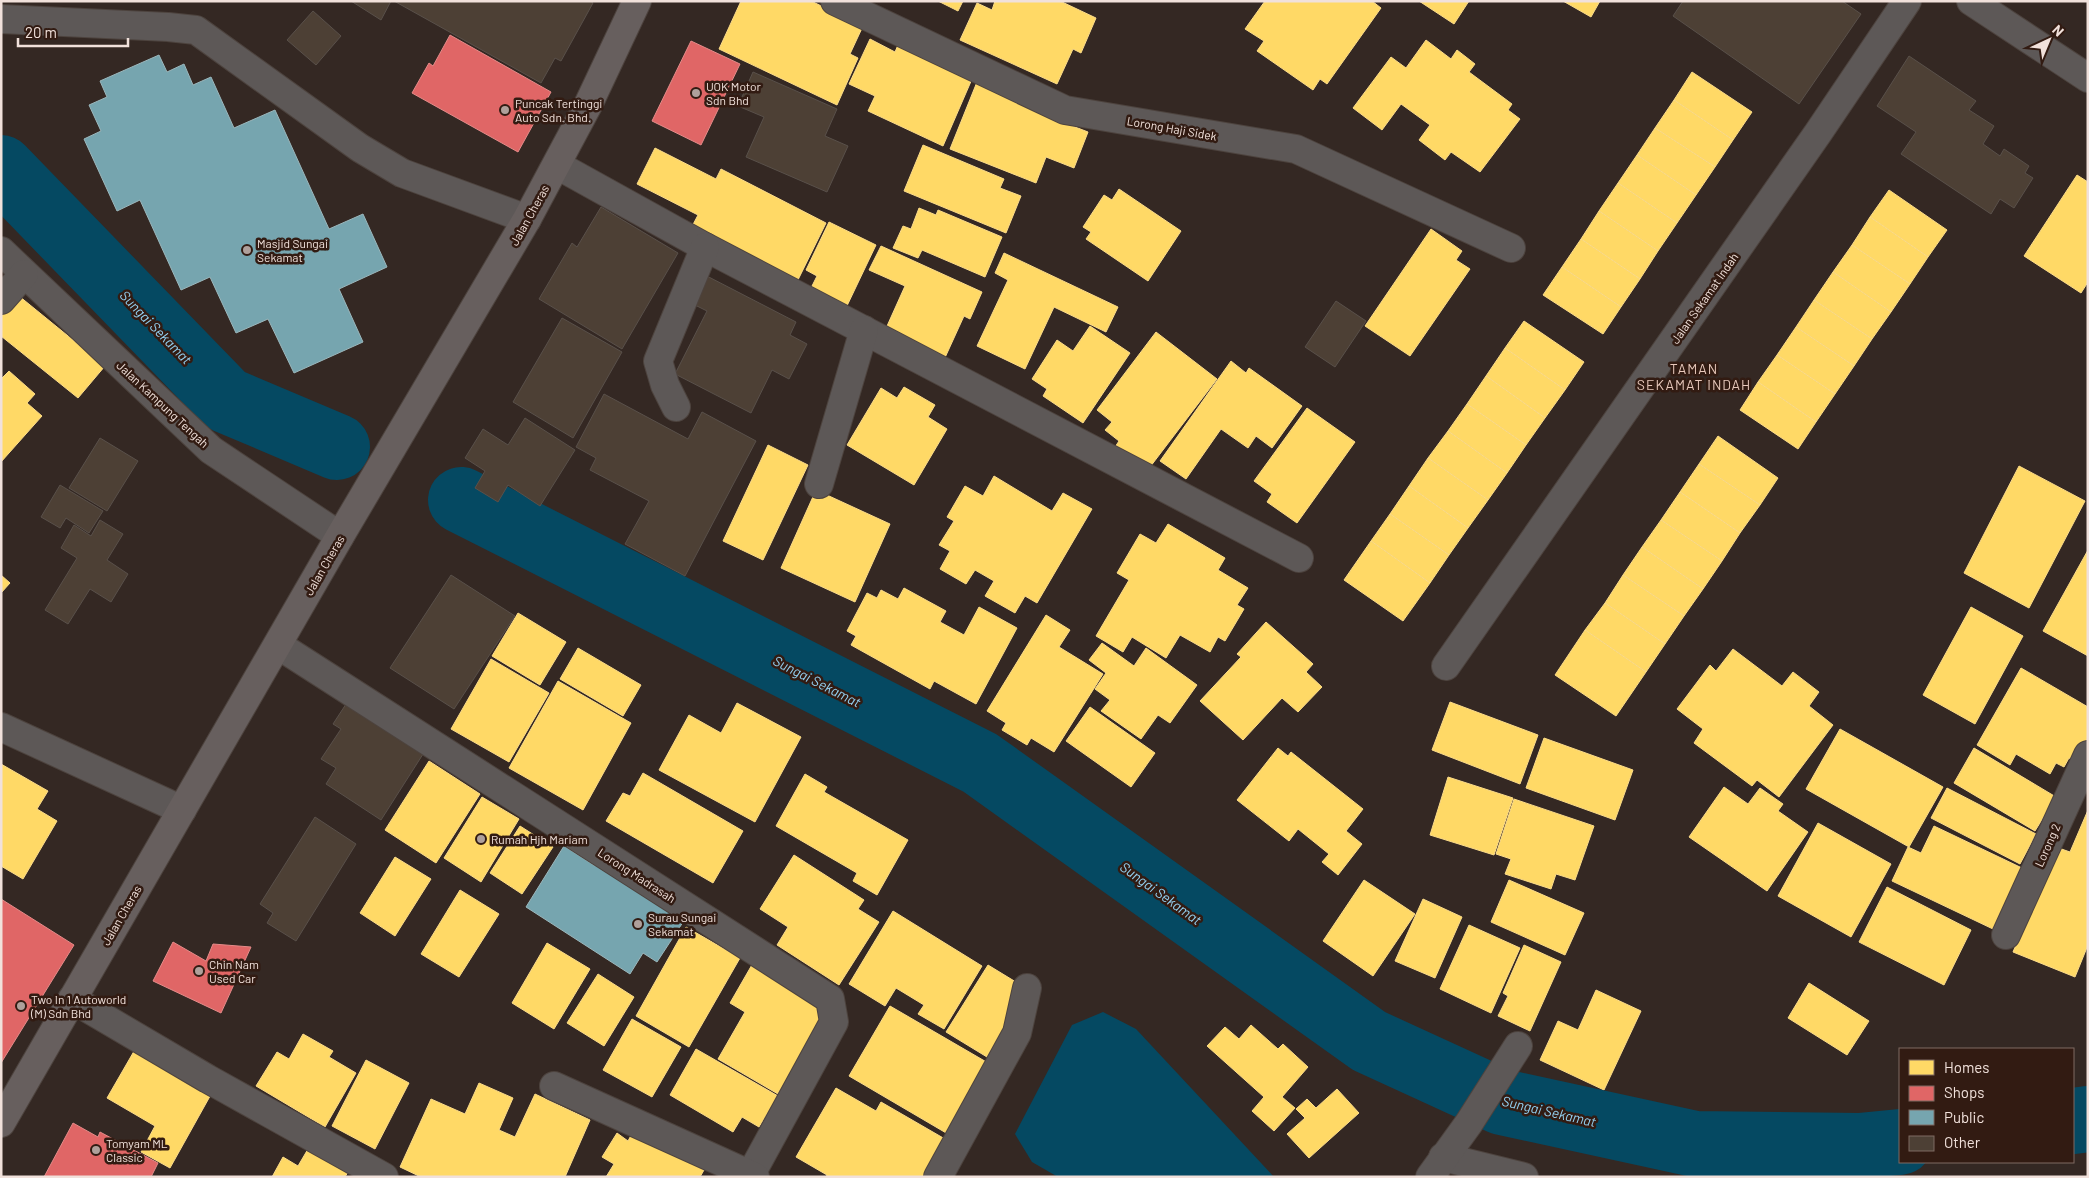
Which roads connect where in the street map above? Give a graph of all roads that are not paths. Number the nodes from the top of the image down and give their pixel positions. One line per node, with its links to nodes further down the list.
1 (637, 1): 7 (main road, Jalan Cheras)
2 (835, 1): 10 (street, Lorong Haji Sidek)
3 (1907, 1): 20 (street, Jalan Sekamat Indah)
4 (1971, 1): 6 (street)
5 (1, 19): 8 (street)
6 (2088, 78)
7 (557, 164): 8 (main road, Jalan Cheras); 9 (street)
8 (527, 219): 17 (main road, Jalan Cheras)
9 (705, 247): 14 (street); 15 (street)
10 (1511, 248)
11 (1, 251): 12 (street, Jalan Kampung Tengah)
12 (24, 274): 13 (street); 17 (street, Jalan Kampung Tengah)
13 (1, 300)
14 (864, 330): 16 (street); 18 (street)
15 (676, 407)
16 (819, 484)
17 (340, 536): 19 (main road, Jalan Cheras)
18 (1299, 558)
19 (278, 644): 23 (main road, Jalan Cheras); 31 (street, Lorong Madrasah)
20 (1446, 666)
21 (1, 727): 23 (street)
22 (2088, 755): 24 (street, Lorong 2)
23 (182, 810): 26 (main road, Jalan Cheras)
24 (2006, 935)
25 (1027, 988): 33 (street)
26 (72, 999): 29 (main road, Jalan Cheras); 32 (street)
27 (1518, 1046): 30 (street)
28 (554, 1086): 31 (street)
29 (1, 1123)
30 (1436, 1167): 34 (street)
31 (753, 1176)
32 (384, 1177)
33 (938, 1177)
34 (1524, 1177)

